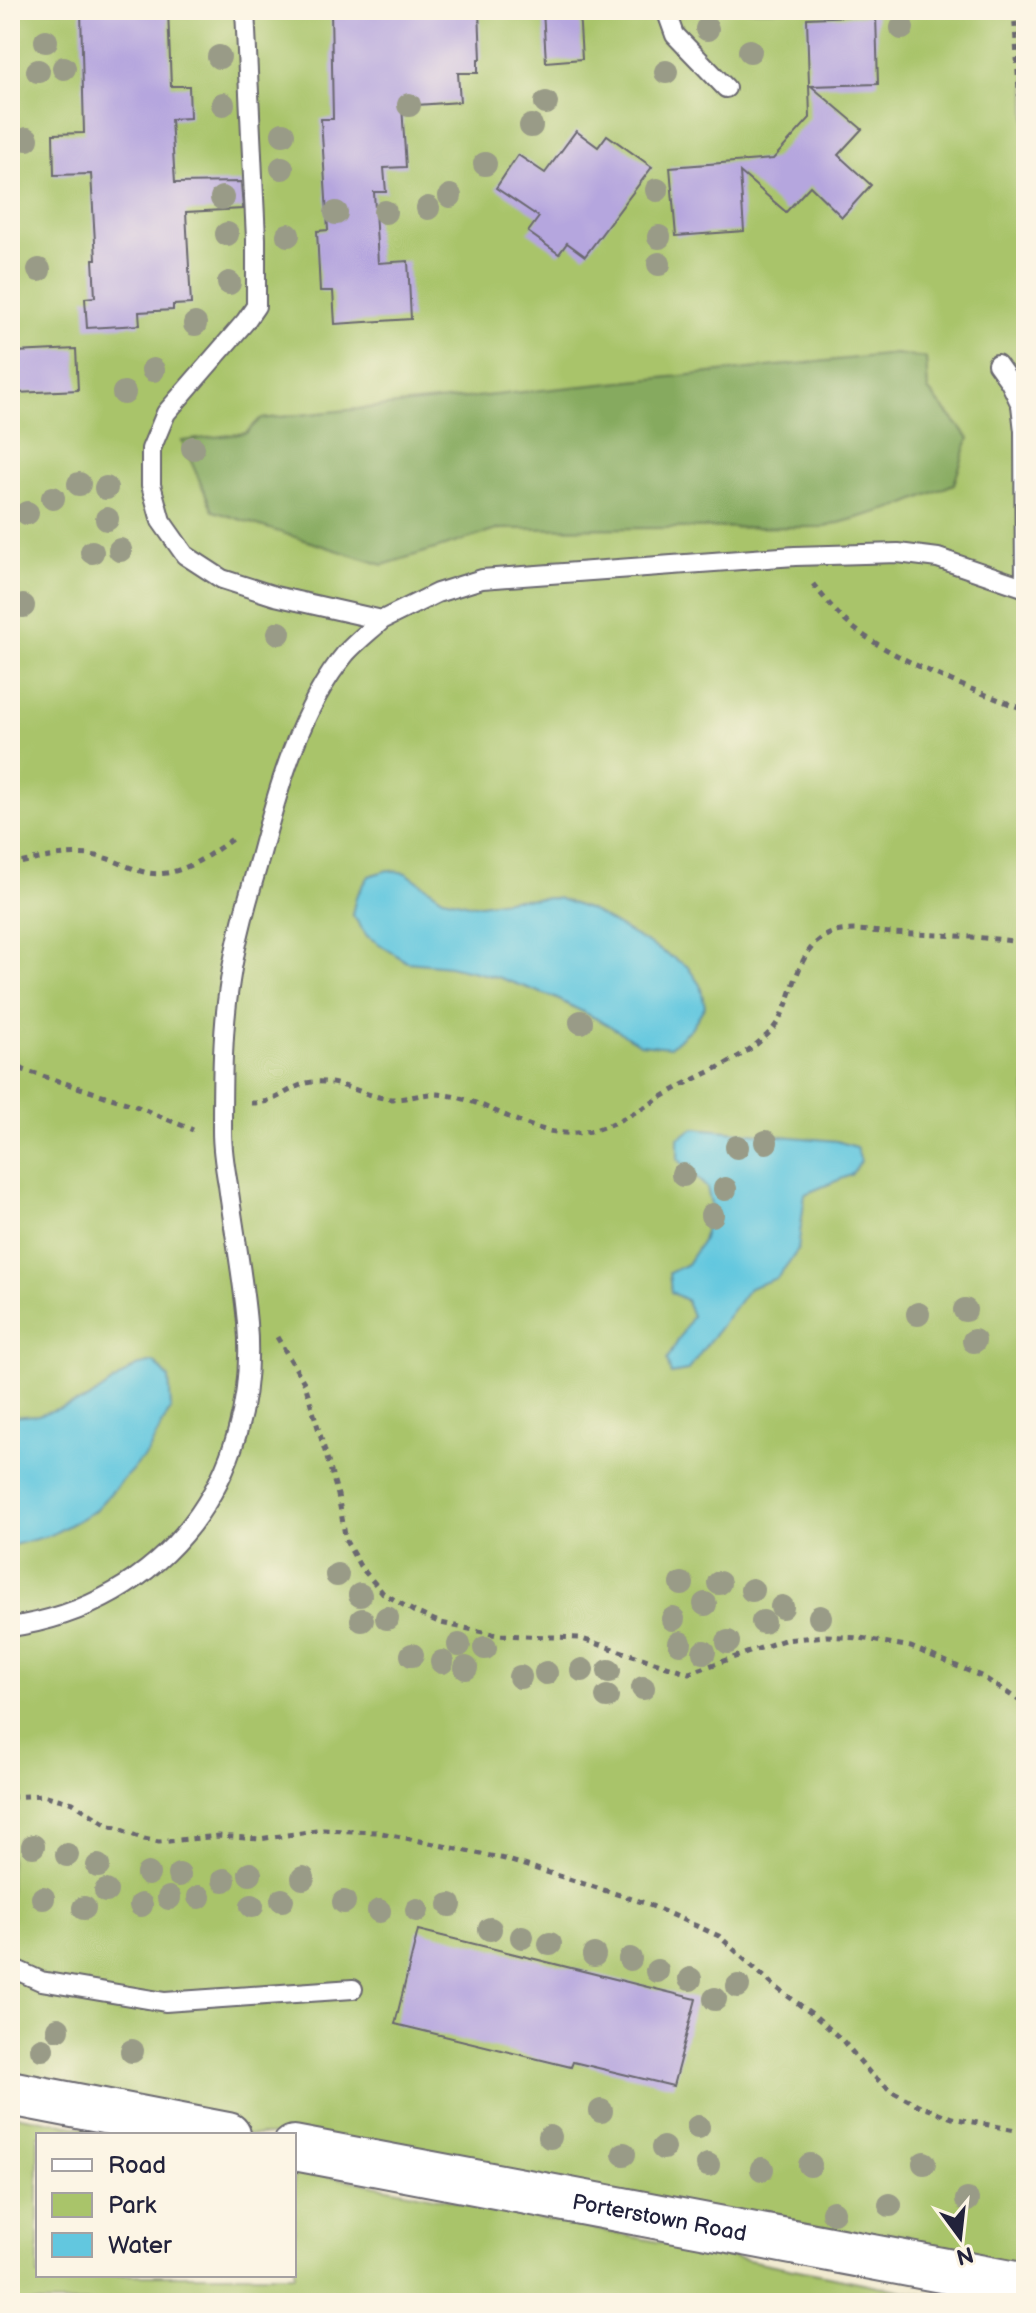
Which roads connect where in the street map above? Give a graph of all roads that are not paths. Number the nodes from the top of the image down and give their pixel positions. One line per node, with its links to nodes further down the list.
1 (245, 10): 6 (lane)
2 (666, 10): 3 (lane)
3 (726, 88)
4 (997, 364): 5 (lane)
5 (1026, 588): 6 (lane)
6 (382, 620): 7 (lane)
7 (10, 1627)
8 (10, 1967): 9 (lane)
9 (353, 1989)
10 (10, 2093): 11 (street)
11 (218, 2133)
12 (296, 2148): 13 (street, Porterstown Road)
13 (1026, 2286)

